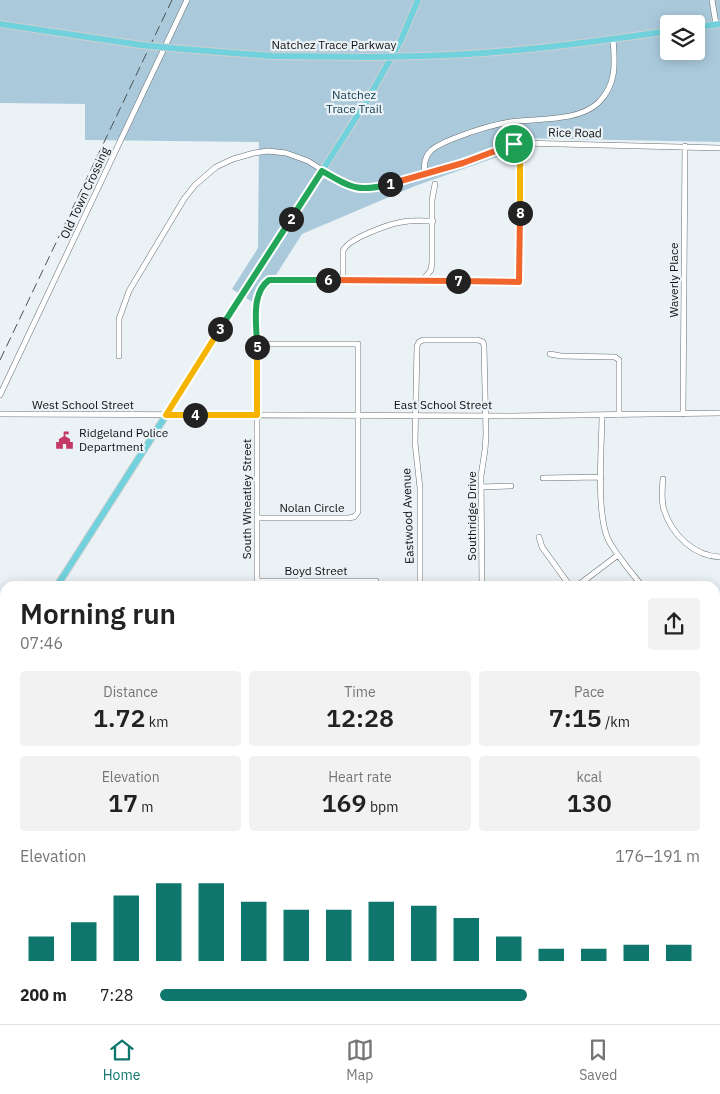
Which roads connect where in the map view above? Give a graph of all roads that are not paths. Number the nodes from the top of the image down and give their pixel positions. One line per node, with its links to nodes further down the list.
1 (187, 0): 21 (street, Old Town Crossing)
2 (418, 0): 12 (main road)
3 (712, 0): 5 (street)
4 (0, 24): 8 (main road, Natchez Trace Parkway, bridge)
5 (718, 24): 6 (main road)
6 (705, 26)
7 (660, 32): 8 (main road, Natchez Trace Parkway)
8 (613, 39): 13 (street)
9 (520, 143): 10 (street, Rice Road); 13 (street, Rice Road); 17 (street)
10 (684, 146): 11 (street, Rice Road); 24 (street, Waverly Place)
11 (720, 148)
12 (322, 171): 13 (street, Rice Road); 20 (street, Rice Road); 25 (main road)
13 (425, 175)
14 (435, 184): 15 (street)
15 (433, 221): 16 (street); 17 (street)
16 (343, 280): 17 (street); 18 (street, South Wheatley Street)
17 (423, 280)
18 (257, 344): 26 (street, South Wheatley Street); 27 (street)
19 (550, 354): 30 (street)
20 (118, 356)
21 (0, 395)
22 (720, 413): 24 (street, East School Street)
23 (0, 414): 25 (street, West School Street)
24 (683, 414): 30 (street, East School Street)
25 (166, 415): 26 (street, East School Street); 41 (main road)
26 (257, 415): 27 (street, East School Street); 37 (street, South Wheatley Street)
27 (358, 415): 28 (street, East School Street); 37 (street, Nolan Circle)
28 (416, 415): 31 (street, East School Street); 31 (street, Eastwood Avenue); 43 (street, Eastwood Avenue)
29 (602, 415): 30 (street, East School Street); 31 (street, East School Street); 32 (street)
30 (619, 415)
31 (485, 416): 36 (street, Southridge Drive)
32 (601, 477): 33 (street); 39 (street)
33 (543, 478)
34 (663, 479): 40 (street)
35 (511, 486): 36 (street)
36 (481, 487): 44 (street, Southridge Drive)
37 (257, 518): 42 (street, South Wheatley Street)
38 (539, 537): 45 (street)
39 (618, 555): 46 (street); 47 (street)
40 (720, 557)
41 (60, 581)
42 (257, 581)
43 (420, 581)
44 (482, 581)
45 (566, 581)
46 (584, 581)
47 (638, 581)

